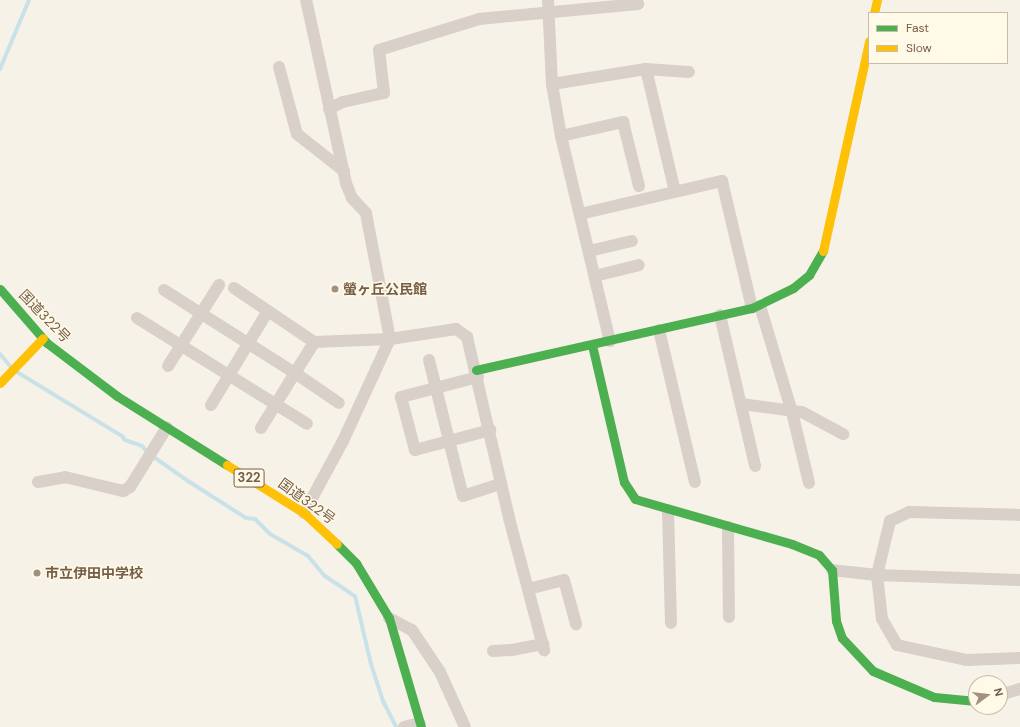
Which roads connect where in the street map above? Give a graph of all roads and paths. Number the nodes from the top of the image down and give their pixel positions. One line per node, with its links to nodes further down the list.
1 (306, 0): 12 (street)
2 (548, 0): 6 (street)
3 (877, 0): 5 (main road)
4 (638, 4): 6 (street)
5 (874, 12)
6 (549, 14): 11 (street); 12 (street)
7 (868, 45): 26 (main road)
8 (279, 67): 14 (street)
9 (646, 69): 10 (street); 11 (street); 16 (street)
10 (689, 72)
11 (552, 84): 13 (street)
12 (329, 110): 14 (street)
13 (562, 136): 15 (street); 17 (street)
14 (344, 172): 33 (street)
15 (639, 186)
16 (675, 192): 17 (street); 26 (street)
17 (580, 214): 19 (street)
18 (632, 241): 19 (street)
19 (588, 251): 21 (street)
20 (639, 265): 21 (street)
21 (595, 276): 34 (street)
22 (219, 285): 28 (street)
23 (234, 288): 27 (street)
24 (0, 289): 32 (main road, 国道322号 / 322)
25 (164, 290): 28 (street)
26 (756, 307): 29 (main road); 50 (street)
27 (268, 311): 35 (street); 36 (street)
28 (201, 313): 36 (street); 37 (street)
29 (720, 315): 31 (main road); 48 (street)
30 (137, 318): 37 (street)
31 (659, 330): 34 (main road); 59 (street)
32 (43, 338): 44 (main road); 52 (main road, 国道322号 / 322)
33 (390, 339): 35 (street); 42 (street); 63 (street)
34 (610, 341): 38 (main road)
35 (314, 342): 41 (street)
36 (249, 344): 41 (street); 43 (street)
37 (181, 346): 40 (street); 43 (street)
38 (592, 346): 42 (main road); 62 (main road)
39 (429, 360): 45 (street)
40 (168, 366)
41 (295, 373): 46 (street); 47 (street)
42 (477, 374): 45 (street); 54 (street)
43 (229, 376): 47 (street); 49 (street)
44 (0, 383)
45 (436, 387): 56 (street); 56 (street)
46 (339, 403)
47 (275, 404): 51 (street); 53 (street)
48 (741, 404): 50 (street); 57 (street)
49 (211, 405)
50 (792, 412): 55 (street); 60 (street)
51 (307, 424)
52 (167, 426): 58 (street); 63 (main road, 国道322号 / 322)
53 (260, 428)
54 (490, 430): 56 (street); 61 (street)
55 (843, 434)
56 (450, 441): 61 (street)
57 (755, 466)
58 (38, 482)
59 (696, 482)
60 (809, 483)
61 (501, 484): 69 (street)
62 (668, 510): 65 (main road); 72 (street)
63 (304, 513): 71 (main road, 国道322号 / 322)
64 (1020, 515): 67 (street)
65 (728, 527): 66 (main road); 70 (street)
66 (832, 570): 67 (street); 78 (main road)
67 (877, 575): 68 (street); 75 (street)
68 (1020, 580)
69 (528, 590): 73 (street); 74 (street)
70 (729, 617)
71 (389, 618): 79 (main road, 国道322号 / 322); 81 (street)
72 (671, 623)
73 (576, 624)
74 (493, 651)
75 (1020, 658)
76 (1020, 689): 77 (street)
77 (1008, 693)
78 (968, 700)
79 (420, 725): 80 (street)
80 (405, 727)
81 (465, 727)

